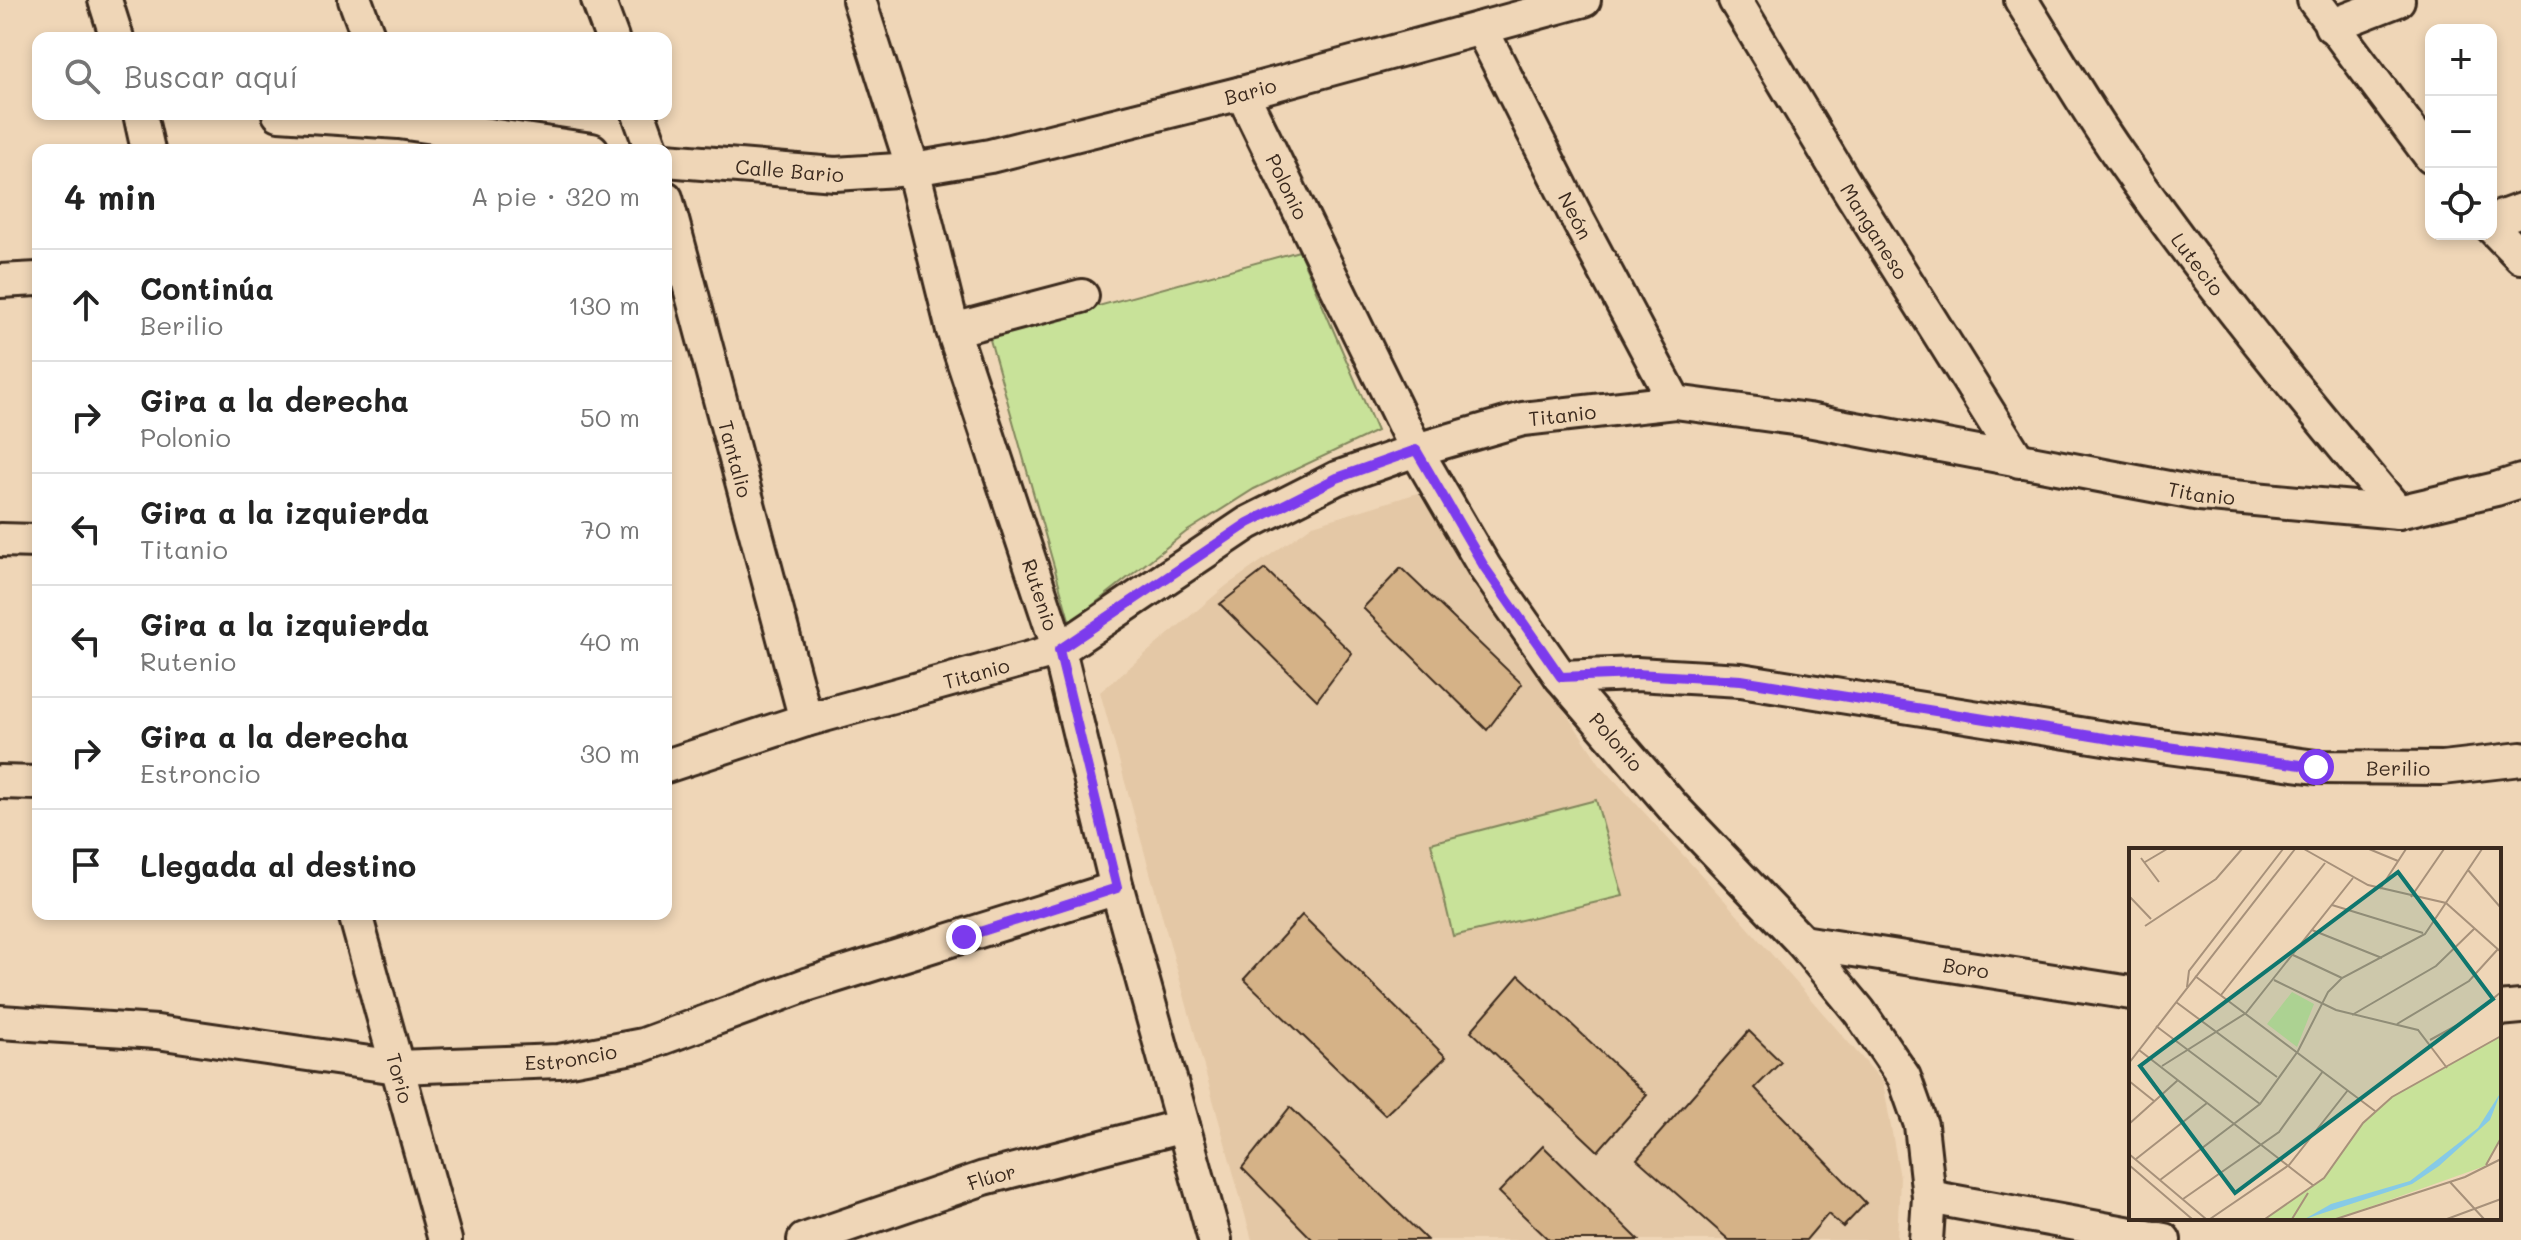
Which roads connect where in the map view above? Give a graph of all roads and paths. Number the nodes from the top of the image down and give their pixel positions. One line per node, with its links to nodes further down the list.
1 (105, 0): 11 (street)
2 (355, 0): 12 (street)
3 (598, 0): 13 (street)
4 (859, 0): 24 (street, Rutenio)
5 (1584, 0): 10 (street, Bario)
6 (1735, 0): 36 (street, Manganeso)
7 (2021, 0): 38 (street, Lutecio)
8 (2398, 0): 9 (street)
9 (2323, 13): 22 (street)
10 (1481, 28): 14 (street, Bario); 34 (street, Neón)
11 (115, 32)
12 (367, 32)
13 (610, 32)
14 (1242, 93): 24 (street, Bario); 35 (street, Polonio)
15 (141, 120): 19 (street)
16 (328, 120): 18 (street)
17 (641, 120): 21 (street)
18 (401, 129): 20 (street)
19 (147, 144)
20 (537, 144)
21 (650, 144)
22 (2425, 149)
23 (672, 160): 24 (street, Calle Bario)
24 (913, 169): 33 (street, Rutenio)
25 (2521, 210): 27 (street)
26 (672, 220): 43 (street, Tantalio)
27 (2497, 220)
28 (2497, 230): 29 (street)
29 (2521, 257)
30 (32, 279): 31 (street)
31 (0, 281)
32 (1082, 296): 33 (street)
33 (953, 330): 41 (street, Rutenio)
34 (1675, 402): 35 (street, Titanio); 36 (street, Titanio)
35 (1416, 450): 41 (street, Titanio); 42 (street, Polonio)
36 (2019, 461): 38 (street, Titanio)
37 (2521, 481): 38 (street, Titanio)
38 (2398, 512)
39 (0, 540): 40 (street)
40 (32, 541)
41 (1059, 650): 43 (street, Titanio); 48 (street, Rutenio)
42 (1561, 677): 44 (street, Berilio); 50 (street, Polonio)
43 (806, 720): 45 (street, Titanio)
44 (2521, 759)
45 (672, 764)
46 (0, 782): 47 (street)
47 (32, 783)
48 (1117, 888): 55 (street, Estroncio); 56 (street, Rutenio)
49 (357, 920): 55 (street, Torio)
50 (1802, 942): 51 (street, Boro); 57 (street, Polonio)
51 (2129, 993)
52 (2521, 1007): 53 (street)
53 (2501, 1009)
54 (0, 1022): 55 (street, Estroncio)
55 (397, 1067): 58 (street, Torio)
56 (1183, 1126): 59 (street, Flúor); 60 (street, Rutenio)
57 (1929, 1197): 61 (street, Polonio); 62 (street)
58 (445, 1240)
59 (804, 1240)
60 (1215, 1240)
61 (1926, 1240)
62 (2164, 1240)

